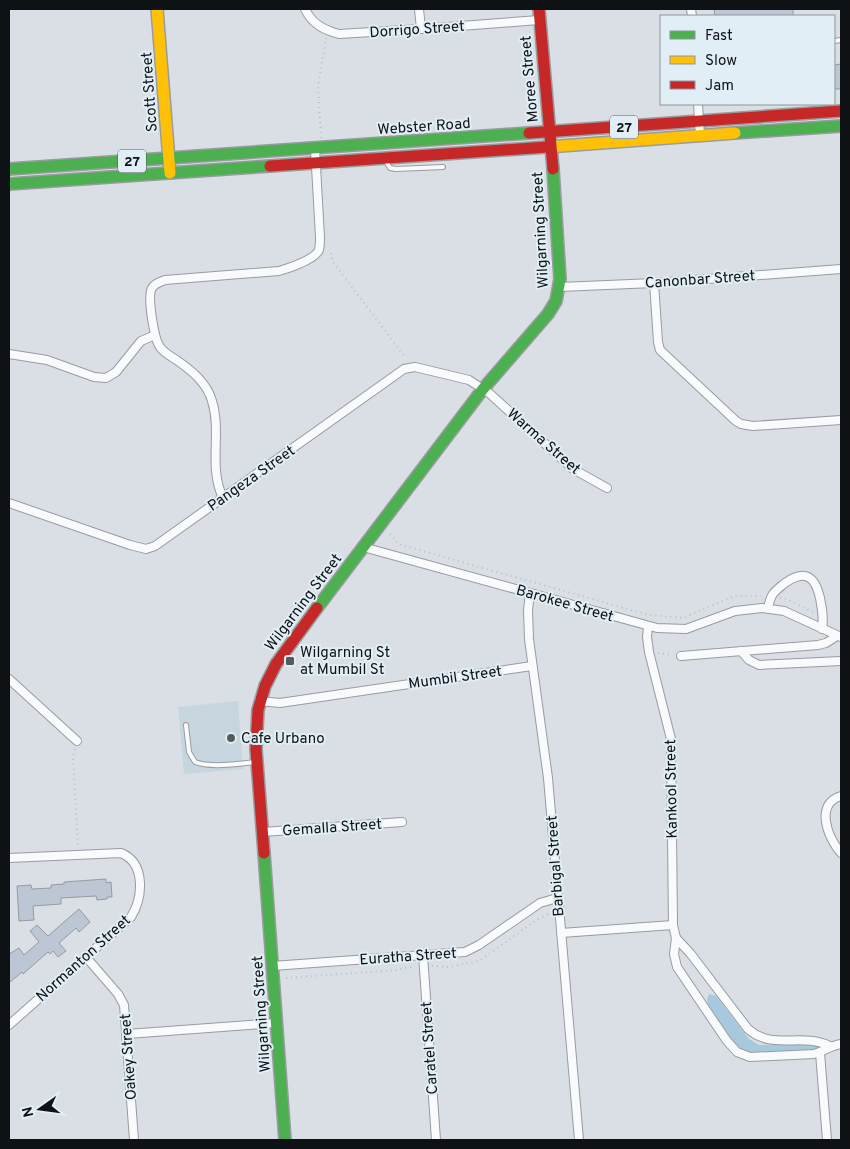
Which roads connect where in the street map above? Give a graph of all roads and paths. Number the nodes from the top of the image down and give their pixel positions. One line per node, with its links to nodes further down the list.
1 (157, 9): 15 (main road, Scott Street)
2 (305, 9): 6 (street)
3 (420, 9): 5 (street)
4 (539, 14): 5 (street, Dorrigo Street); 11 (main road, Moree Street)
5 (421, 29): 6 (street, Dorrigo Street)
6 (328, 31): 14 (path)
7 (698, 105): 9 (street)
8 (841, 111): 9 (main road, Webster Road / 27)
9 (699, 122): 11 (main road, Webster Road / 27); 12 (street)
10 (841, 126): 12 (main road, Webster Road / 27)
11 (549, 132): 13 (main road, Moree Street); 14 (main road, Webster Road / 27)
12 (700, 136): 13 (main road, Webster Road / 27)
13 (550, 146): 16 (main road, Webster Road / 27); 25 (main road, Wilgarning Street)
14 (318, 148): 15 (main road, Webster Road / 27); 17 (street)
15 (169, 158): 19 (main road, Webster Road / 27); 20 (main road, Scott Street)
16 (384, 158): 17 (main road, Webster Road / 27); 18 (lane, Webster Road)
17 (316, 163): 20 (main road, Webster Road / 27); 26 (street)
18 (443, 167)
19 (9, 170)
20 (170, 173): 21 (main road, Webster Road / 27)
21 (9, 184)
22 (331, 253): 28 (path)
23 (841, 269): 24 (street, Canonbar Street)
24 (654, 283): 25 (street, Canonbar Street); 30 (street)
25 (560, 287): 29 (main road, Wilgarning Street)
26 (155, 335): 27 (street); 32 (street)
27 (9, 354)
28 (405, 357)
29 (483, 389): 31 (street, Warma Street); 32 (street, Pangeza Street); 35 (main road, Wilgarning Street)
30 (841, 420)
31 (606, 488)
32 (224, 498): 33 (street, Pangeza Street)
33 (9, 503)
34 (390, 534): 37 (path)
35 (363, 547): 36 (street, Barokee Street); 50 (main road, Wilgarning Street)
36 (530, 594): 41 (street, Barokee Street); 48 (street, Barbigal Street)
37 (761, 596)
38 (775, 598): 40 (path)
39 (768, 608): 41 (street, Barokee Street); 42 (street, Barokee Street); 42 (street)
40 (819, 615)
41 (648, 626): 45 (street, Kankool Street)
42 (822, 629): 43 (street, Barokee Street)
43 (839, 637): 44 (street, Barokee Street)
44 (741, 651): 46 (street, Barokee Street); 47 (street)
45 (649, 652): 46 (path); 61 (street, Kankool Street)
46 (681, 656)
47 (841, 661)
48 (532, 666): 50 (street, Mumbil Street); 60 (street, Barbigal Street)
49 (9, 679): 52 (street)
50 (259, 701): 53 (main road, Wilgarning Street)
51 (186, 725): 53 (lane)
52 (77, 742): 58 (path)
53 (257, 762): 56 (main road, Wilgarning Street)
54 (841, 796): 57 (street)
55 (402, 822): 56 (street, Gemalla Street)
56 (263, 832): 66 (main road, Wilgarning Street)
57 (841, 853)
58 (79, 854): 59 (street, Normanton Street); 65 (street, Normanton Street)
59 (9, 858)
60 (557, 898): 62 (street, Barbigal Street); 64 (street, Euratha Street)
61 (673, 925): 62 (street); 63 (street, Kankool Street)
62 (560, 933): 78 (street, Barbigal Street)
63 (676, 938): 73 (street); 74 (street, Kankool Street)
64 (423, 955): 66 (street, Euratha Street); 77 (street, Caratel Street)
65 (86, 958): 70 (street, Normanton Street); 71 (street, Oakey Street)
66 (272, 966): 69 (main road, Wilgarning Street)
67 (414, 967): 68 (path)
68 (286, 978)
69 (276, 1023): 71 (street); 76 (main road, Wilgarning Street)
70 (9, 1025)
71 (127, 1034): 75 (street, Oakey Street)
72 (841, 1044): 73 (street)
73 (830, 1046): 74 (street)
74 (820, 1053): 79 (street)
75 (134, 1140)
76 (284, 1140)
77 (436, 1140)
78 (579, 1140)
79 (827, 1140)

